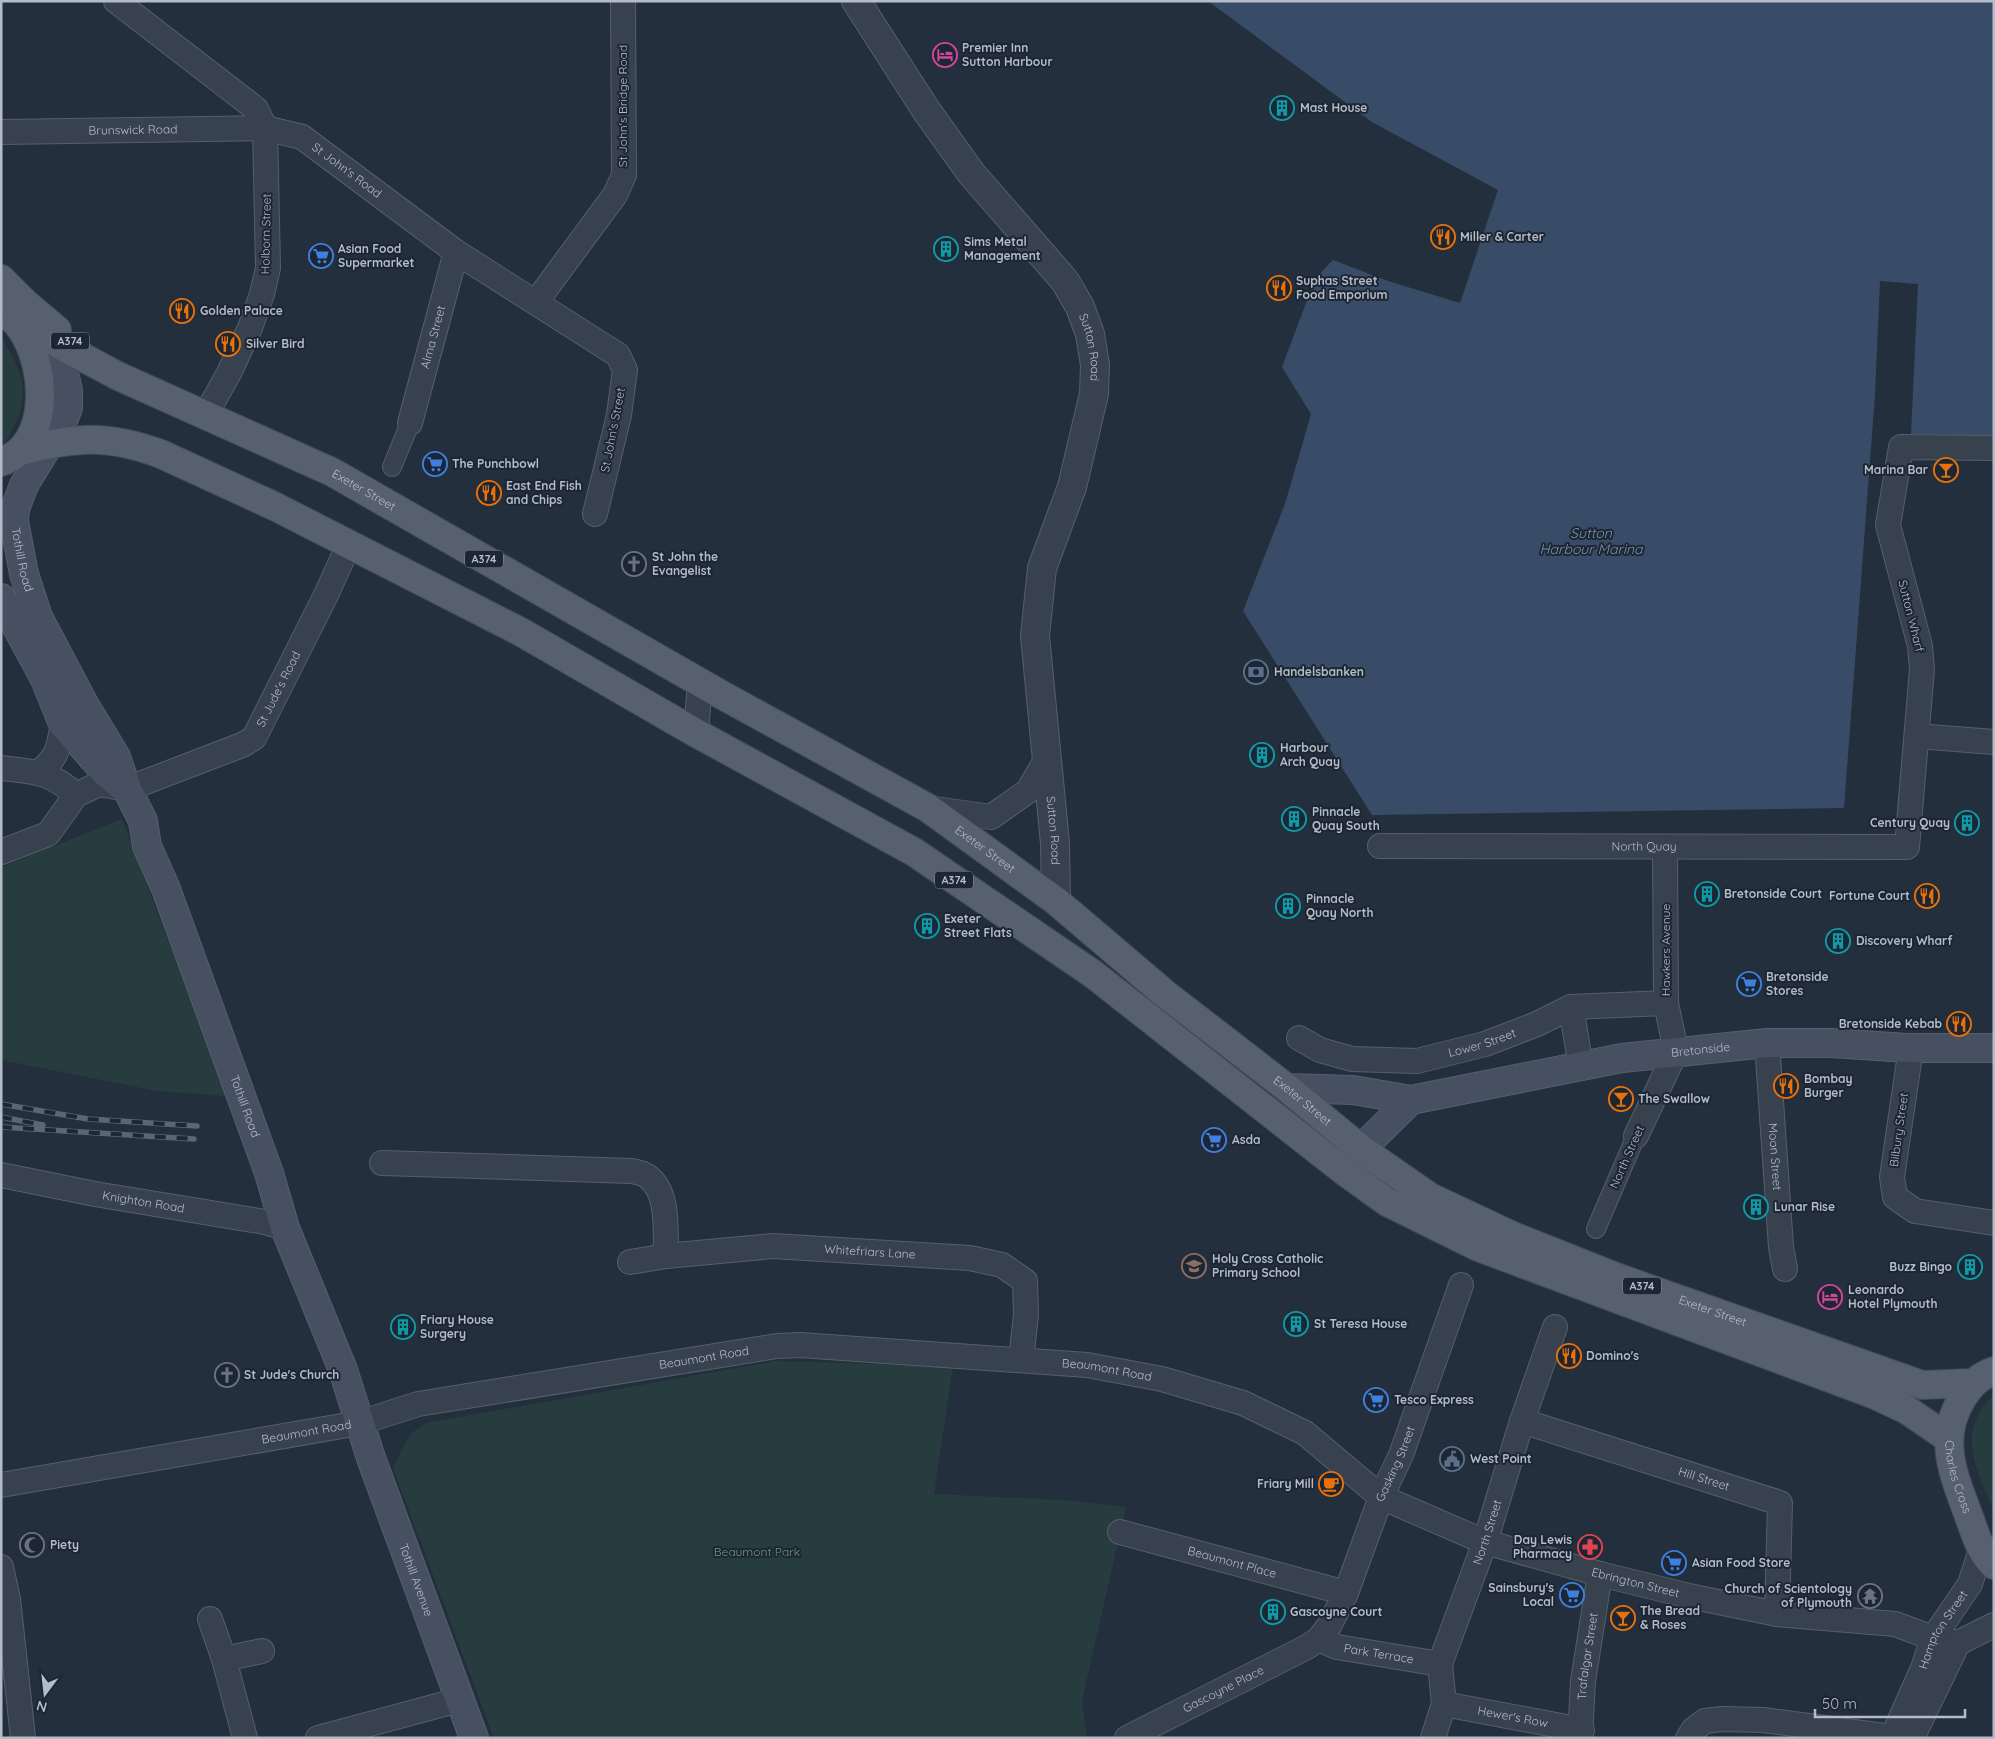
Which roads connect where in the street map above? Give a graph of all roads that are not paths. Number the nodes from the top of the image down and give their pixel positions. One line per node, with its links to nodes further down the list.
1 (116, 1): 4 (street)
2 (623, 1): 8 (street, St John's Bridge Road)
3 (856, 1): 25 (street, Sutton Road)
4 (265, 128): 5 (street, Brunswick Road); 6 (street, St John's Road); 11 (street, Holborn Street)
5 (1, 132)
6 (456, 252): 8 (street, St John's Road); 12 (street, Alma Street)
7 (1, 279): 10 (main road, A374)
8 (536, 302): 17 (street, St John's Street)
9 (14, 322): 10 (main road, Exeter Street / A374); 13 (main road, Tothill Road); 15 (main road)
10 (118, 376): 11 (main road, Exeter Street / A374)
11 (205, 416): 20 (main road, Exeter Street / A374)
12 (410, 423): 16 (street)
13 (50, 443): 15 (main road, Exeter Street / A374); 18 (main road, Exeter Street / A374); 28 (main road, Tothill Road)
14 (1994, 448): 23 (street, Sutton Wharf)
15 (10, 456)
16 (392, 467)
17 (595, 514)
18 (349, 544): 22 (main road, Exeter Street / A374); 28 (street, St Jude's Road)
19 (1, 598): 21 (main road, Tothill Road)
20 (700, 682): 22 (street); 30 (main road, Exeter Street / A374)
21 (63, 724): 27 (street); 28 (main road, Tothill Road)
22 (696, 733): 36 (main road, Exeter Street / A374)
23 (1918, 736): 24 (street); 32 (street, Sutton Wharf)
24 (1994, 742)
25 (1046, 760): 30 (street, Sutton Road); 35 (street, Sutton Road)
26 (1, 768): 27 (street)
27 (38, 772): 29 (street)
28 (126, 789): 29 (street); 53 (main road, Tothill Road)
29 (76, 795): 34 (street)
30 (928, 808): 35 (main road, Exeter Street / A374)
31 (1380, 846): 33 (street, North Quay)
32 (1908, 846): 33 (street, North Quay)
33 (1665, 848): 37 (street, Hawkers Avenue)
34 (1, 852)
35 (1056, 901): 36 (main road); 45 (main road, Exeter Street / A374)
36 (1093, 974): 50 (main road, Exeter Street / A374)
37 (1666, 1003): 38 (street, Lower Street); 43 (street, Hawkers Avenue)
38 (1571, 1007): 39 (street, Lower Street); 44 (street)
39 (1299, 1038)
40 (1767, 1042): 41 (main road, Bretonside); 43 (main road, Bretonside); 57 (street, Moon Street)
41 (1911, 1048): 42 (main road, Bretonside); 52 (street, Bilbury Street)
42 (1994, 1048)
43 (1676, 1051): 44 (main road, Bretonside); 47 (street, North Street)
44 (1581, 1068): 46 (main road, Bretonside)
45 (1287, 1088): 46 (main road, Bretonside); 48 (main road, Exeter Street / A374)
46 (1411, 1100): 48 (main road)
47 (1636, 1136): 54 (street, North Street)
48 (1361, 1149): 50 (main road); 61 (main road, Exeter Street / A374)
49 (382, 1164): 55 (street)
50 (1344, 1171): 64 (main road, Exeter Street / A374)
51 (1, 1175): 53 (street, Knighton Road)
52 (1994, 1223)
53 (285, 1228): 63 (main road, Tothill Road)
54 (1594, 1228)
55 (666, 1256): 56 (street, Whitefriars Lane); 60 (street, Whitefriars Lane)
56 (630, 1262)
57 (1785, 1269)
58 (1461, 1285): 66 (street, Gasking Street)
59 (1555, 1327): 62 (street, North Street)
60 (1021, 1360): 63 (street, Beaumont Road); 66 (street, Beaumont Road)
61 (1983, 1377): 64 (main road, Charles Cross / A374)
62 (1522, 1421): 68 (street, North Street); 73 (street, Hill Street)
63 (359, 1423): 65 (street, Beaumont Road); 82 (main road, Tothill Avenue)
64 (1948, 1438): 69 (main road, Charles Cross / A374)
65 (1, 1485)
66 (1381, 1497): 68 (street, Ebrington Street); 72 (street, Gasking Street)
67 (1120, 1532): 72 (street, Beaumont Place)
68 (1485, 1542): 71 (street, Ebrington Street); 81 (street, North Street)
69 (1988, 1557): 76 (street, Hampton Street)
70 (1, 1567): 86 (street)
71 (1600, 1574): 73 (street, Ebrington Street); 84 (street, Trafalgar Street)
72 (1346, 1593): 77 (street, Gasking Street)
73 (1777, 1614): 76 (street, Ebrington Street)
74 (210, 1619): 80 (street)
75 (1994, 1625): 78 (street, Hampton Street)
76 (1933, 1638): 78 (street, Ebrington Street); 85 (street, Hampton Street)
77 (1319, 1639): 81 (street, Park Terrace); 90 (street, Gascoyne Place)
78 (1958, 1643): 85 (street, Hampton Street)
79 (262, 1651): 80 (street)
80 (224, 1660): 87 (street)
81 (1440, 1664): 83 (street, North Street)
82 (459, 1700): 88 (street); 89 (main road, Tothill Avenue)
83 (1444, 1704): 84 (street, Hewer's Row); 91 (street, North Street)
84 (1581, 1734)
85 (1899, 1737): 92 (street)
86 (23, 1738)
87 (245, 1738)
88 (318, 1738)
89 (474, 1738)
90 (1127, 1738)
91 (1433, 1738)
92 (1688, 1738)

